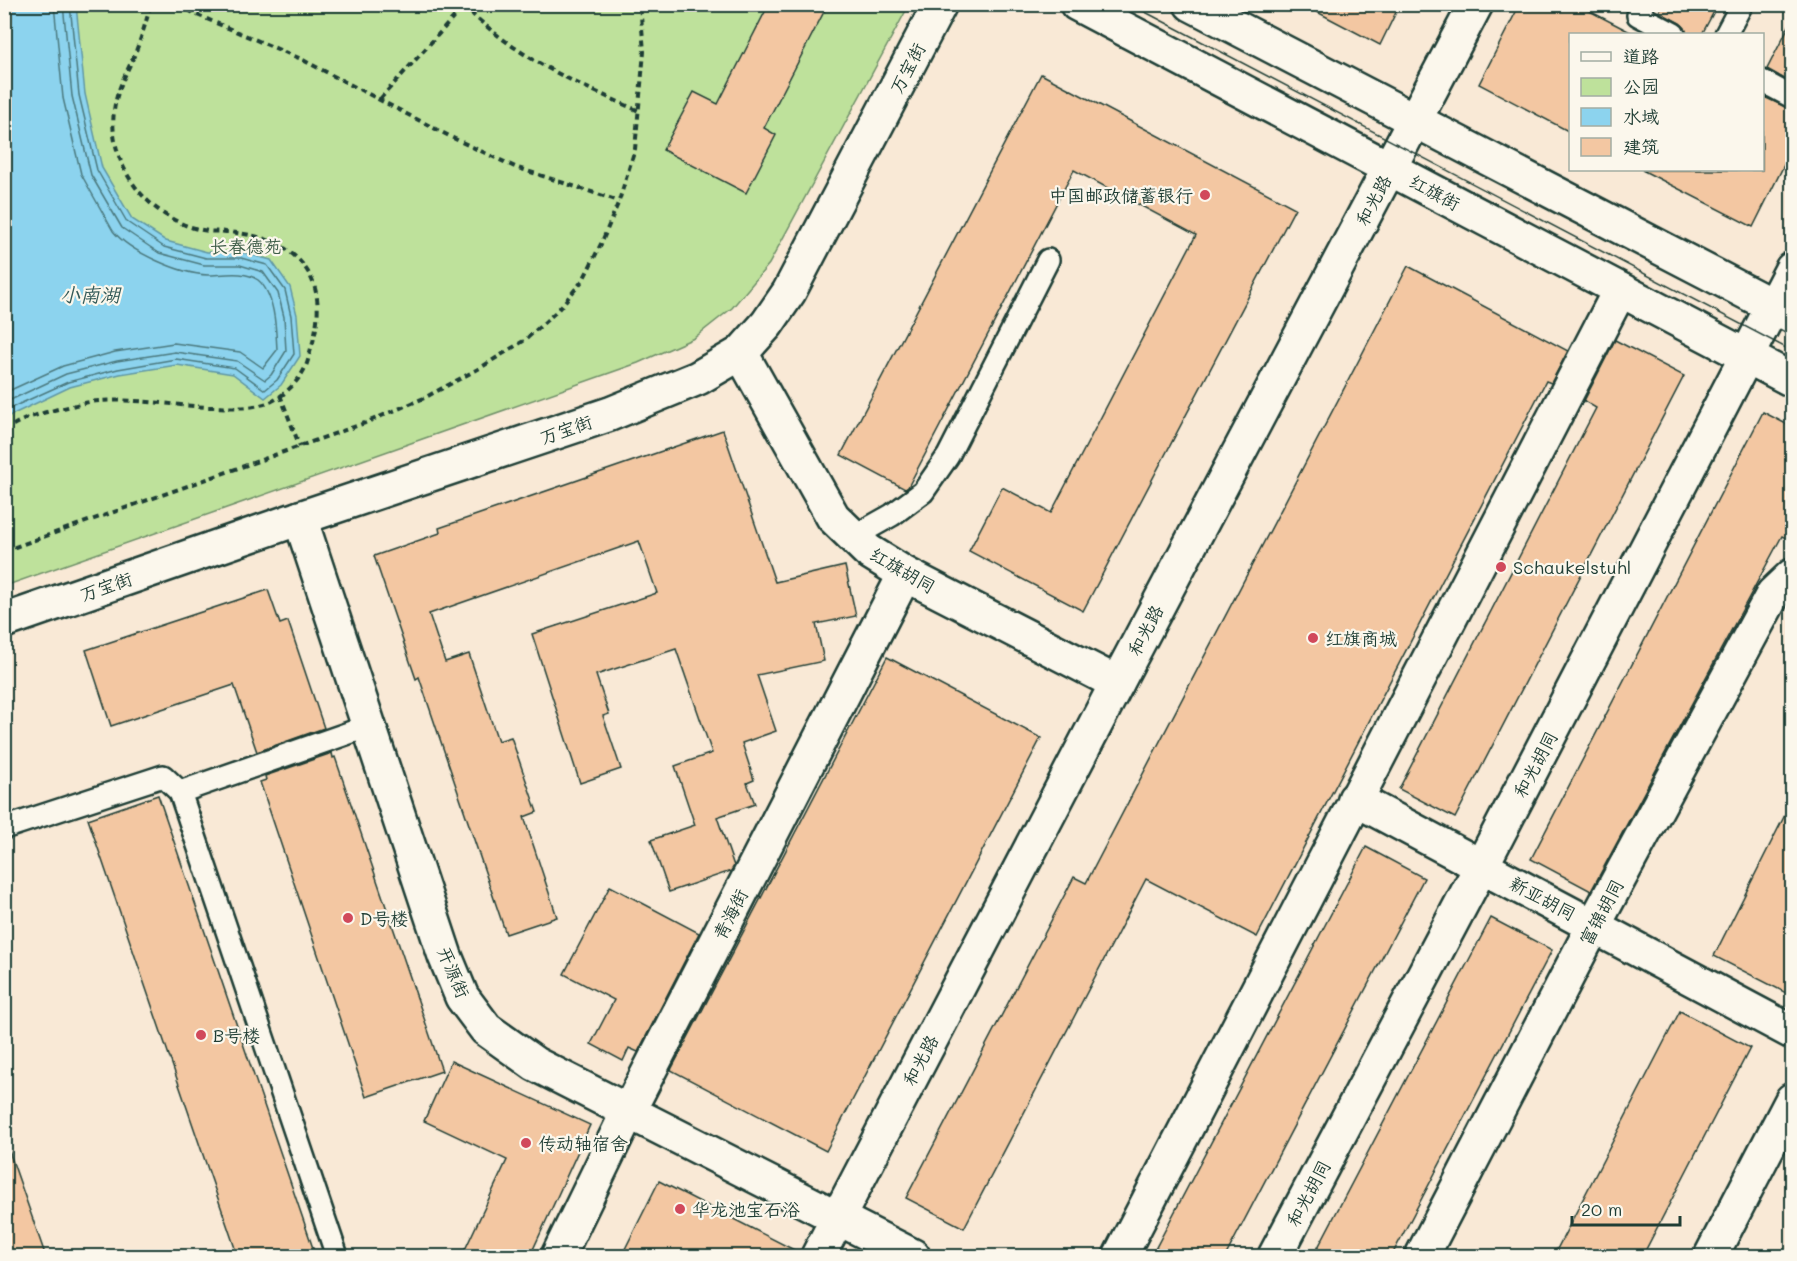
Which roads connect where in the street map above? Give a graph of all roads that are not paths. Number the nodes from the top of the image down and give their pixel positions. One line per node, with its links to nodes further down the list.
1 (940, 4): 17 (street, 万宝街)
2 (1077, 4): 12 (street, 红旗街)
3 (1191, 4): 11 (street)
4 (1476, 4): 11 (street, 和光路)
5 (1643, 4): 7 (lane)
6 (1742, 4): 8 (lane)
7 (1672, 33)
8 (1727, 33)
9 (1764, 82): 10 (lane)
10 (1792, 97)
11 (1415, 120): 12 (street, 和光路); 16 (street)
12 (1390, 168): 15 (street, 红旗街); 25 (street, 和光路)
13 (1048, 260): 21 (lane)
14 (1792, 269): 16 (street, 和光胡同)
15 (1620, 290): 18 (street, 红旗街); 28 (street)
16 (1783, 311): 18 (street, 和光胡同)
17 (741, 353): 20 (street, 万宝街); 21 (street, 红旗胡同)
18 (1747, 356): 19 (street, 红旗街); 30 (street, 和光胡同)
19 (1792, 380)
20 (300, 518): 24 (street, 万宝街); 26 (street, 开源街)
21 (853, 537): 22 (street, 红旗胡同)
22 (905, 574): 25 (street, 红旗胡同); 34 (street, 青海街)
23 (1792, 576): 31 (street, 富锦胡同)
24 (4, 621)
25 (1117, 683): 35 (street, 和光路)
26 (369, 726): 27 (lane); 34 (street, 开源街)
27 (180, 792): 29 (lane); 36 (lane)
28 (1355, 799): 30 (street, 新亚胡同); 40 (street)
29 (4, 828)
30 (1482, 865): 31 (street, 新亚胡同); 41 (street, 和光胡同)
31 (1594, 925): 32 (street, 新亚胡同); 42 (street, 富锦胡同)
32 (1792, 1032)
33 (1792, 1100): 43 (street)
34 (628, 1112): 35 (street, 开源街); 37 (street, 青海街)
35 (838, 1219): 38 (street, 和光路); 39 (street, 开源街)
36 (337, 1257)
37 (558, 1257)
38 (818, 1257)
39 (913, 1257)
40 (1120, 1257)
41 (1275, 1257)
42 (1422, 1257)
43 (1711, 1257)

